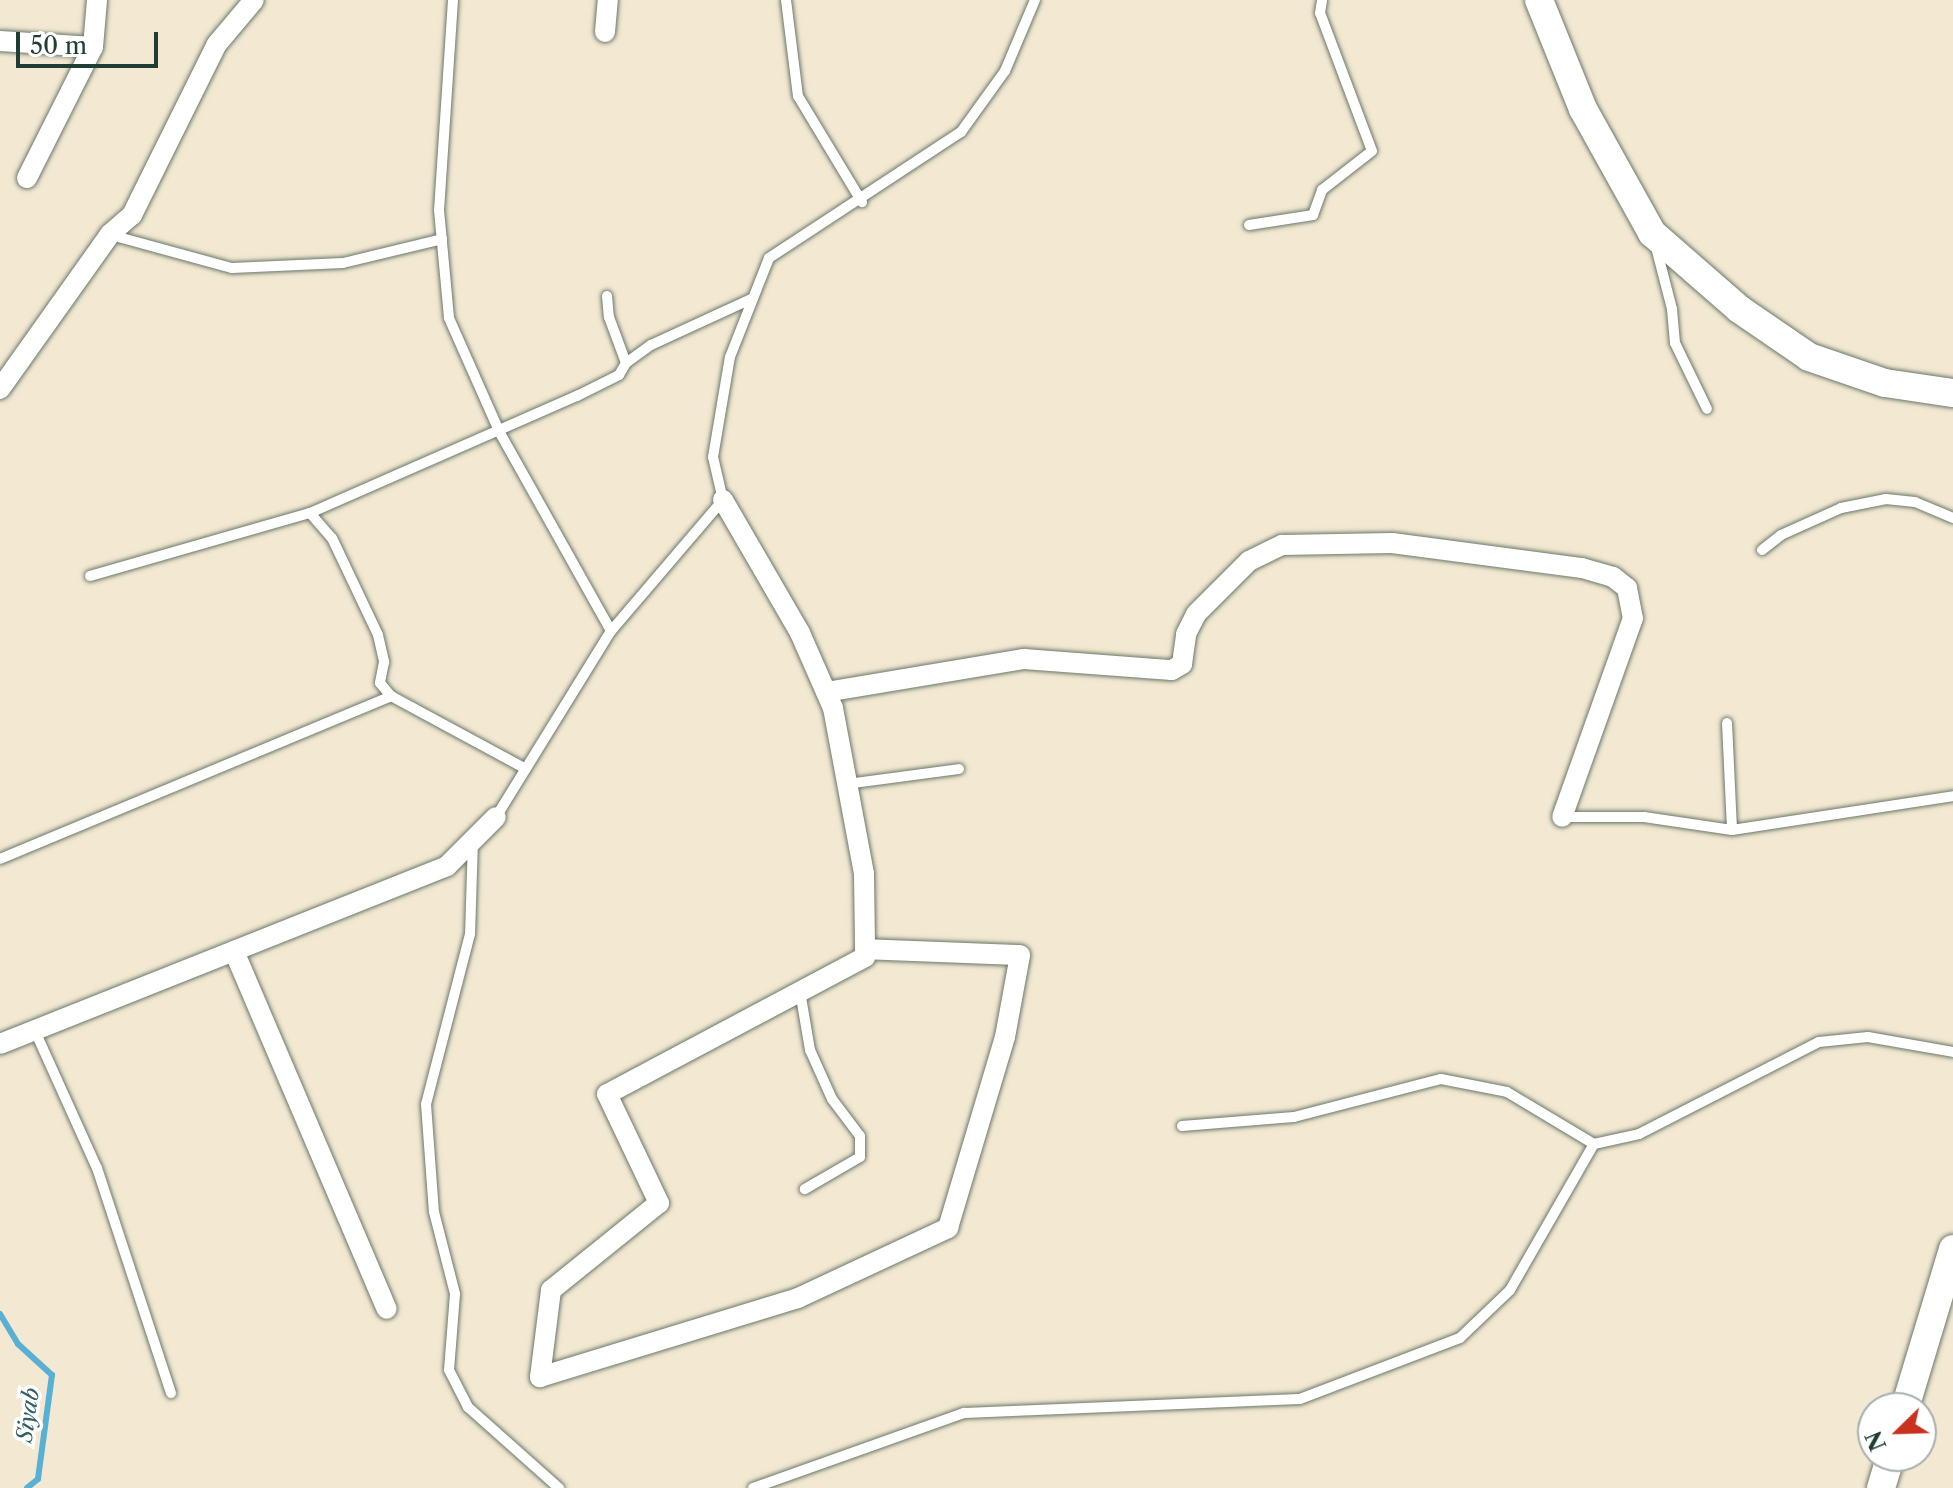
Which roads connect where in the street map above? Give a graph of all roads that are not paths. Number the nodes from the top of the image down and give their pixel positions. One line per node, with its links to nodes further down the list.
1 (97, 0): 11 (street)
2 (254, 0): 16 (street)
3 (453, 0): 17 (lane)
4 (608, 0): 9 (street)
5 (786, 0): 13 (lane)
6 (1035, 0): 13 (lane)
7 (1322, 0): 14 (lane)
8 (1539, 0): 15 (main road)
9 (605, 32)
10 (0, 41): 11 (street)
11 (93, 47): 12 (street)
12 (27, 178)
13 (862, 202): 19 (lane)
14 (1249, 225)
15 (1652, 233): 22 (main road); 23 (lane)
16 (110, 234): 17 (lane); 21 (street)
17 (442, 239): 24 (lane)
18 (607, 296): 20 (lane)
19 (753, 298): 20 (lane); 25 (lane)
20 (626, 363): 24 (lane)
21 (0, 389)
22 (1953, 393)
23 (1707, 409)
24 (500, 433): 26 (lane); 30 (lane)
25 (723, 500): 30 (lane); 31 (street)
26 (310, 513): 29 (lane); 32 (lane)
27 (1953, 518): 28 (lane)
28 (1762, 550)
29 (90, 576)
30 (611, 631): 34 (lane)
31 (826, 692): 36 (street); 39 (street)
32 (391, 696): 34 (lane); 42 (lane)
33 (1727, 723): 40 (lane)
34 (526, 769): 38 (lane)
35 (959, 769): 36 (lane)
36 (847, 784): 43 (street)
37 (1953, 796): 40 (lane)
38 (496, 817): 41 (street)
39 (1562, 817): 40 (lane)
40 (1732, 830)
41 (473, 840): 44 (street); 56 (lane)
42 (0, 859)
43 (865, 949): 45 (street); 45 (street)
44 (234, 951): 46 (street); 53 (street)
45 (800, 991): 51 (lane)
46 (35, 1031): 47 (street); 55 (lane)
47 (0, 1044)
48 (1953, 1052): 50 (lane)
49 (1182, 1126): 50 (lane)
50 (1594, 1144): 57 (lane)
51 (805, 1189)
52 (1953, 1249): 54 (main road)
53 (387, 1309)
54 (1910, 1392)
55 (171, 1393)
56 (559, 1488)
57 (753, 1488)

